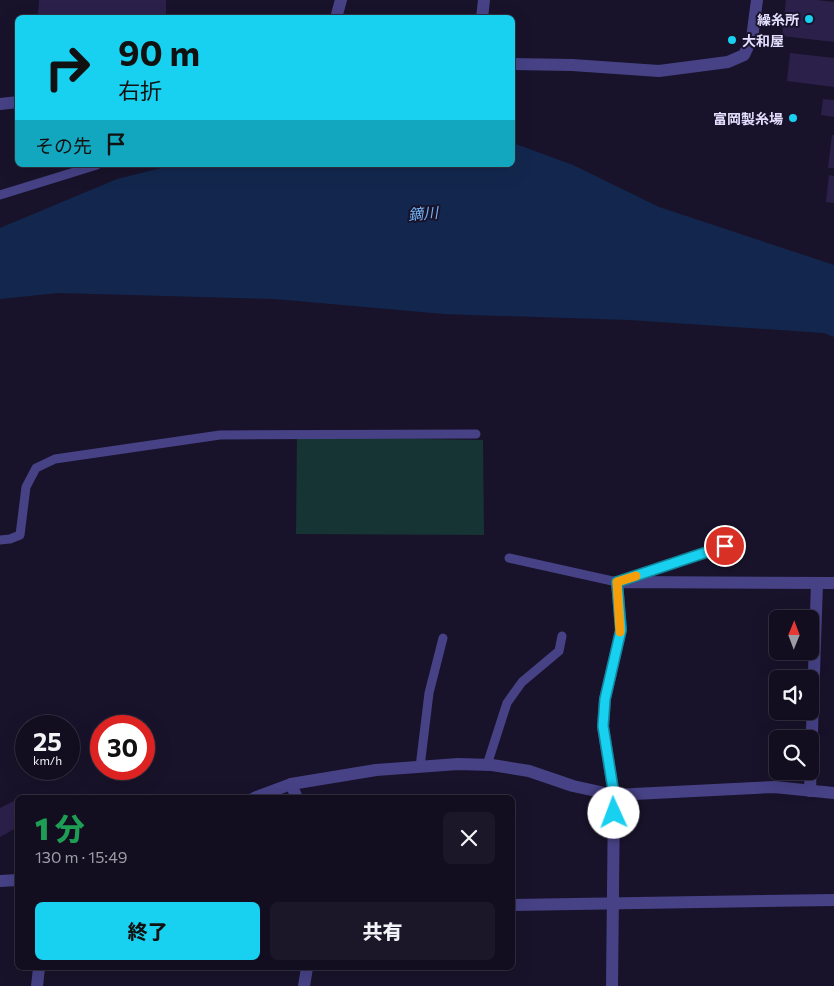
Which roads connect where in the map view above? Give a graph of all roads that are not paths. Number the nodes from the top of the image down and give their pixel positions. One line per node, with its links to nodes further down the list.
1 (341, 0): 4 (street)
2 (484, 0): 5 (street)
3 (757, 0): 6 (street)
4 (337, 15)
5 (482, 15)
6 (515, 64)
7 (15, 102): 8 (street)
8 (0, 104)
9 (91, 167): 10 (lane)
10 (0, 195)
11 (476, 434): 12 (lane)
12 (0, 540)
13 (725, 546): 15 (lane)
14 (509, 558): 15 (lane)
15 (617, 582): 16 (street); 27 (street)
16 (817, 583): 17 (street); 23 (street)
17 (834, 583)
18 (562, 636): 20 (lane)
19 (444, 638): 21 (lane)
20 (487, 765): 21 (street); 27 (street)
21 (420, 767): 22 (street)
22 (291, 784): 25 (street); 26 (street)
23 (810, 791): 24 (street); 27 (street)
24 (834, 793)
25 (262, 795)
26 (296, 795)
27 (614, 795): 31 (street)
28 (15, 880): 29 (street)
29 (0, 881)
30 (834, 900): 31 (street)
31 (612, 903): 32 (street); 37 (street)
32 (515, 905)
33 (39, 970): 35 (street)
34 (307, 970): 36 (street)
35 (37, 986)
36 (304, 986)
37 (612, 986)

